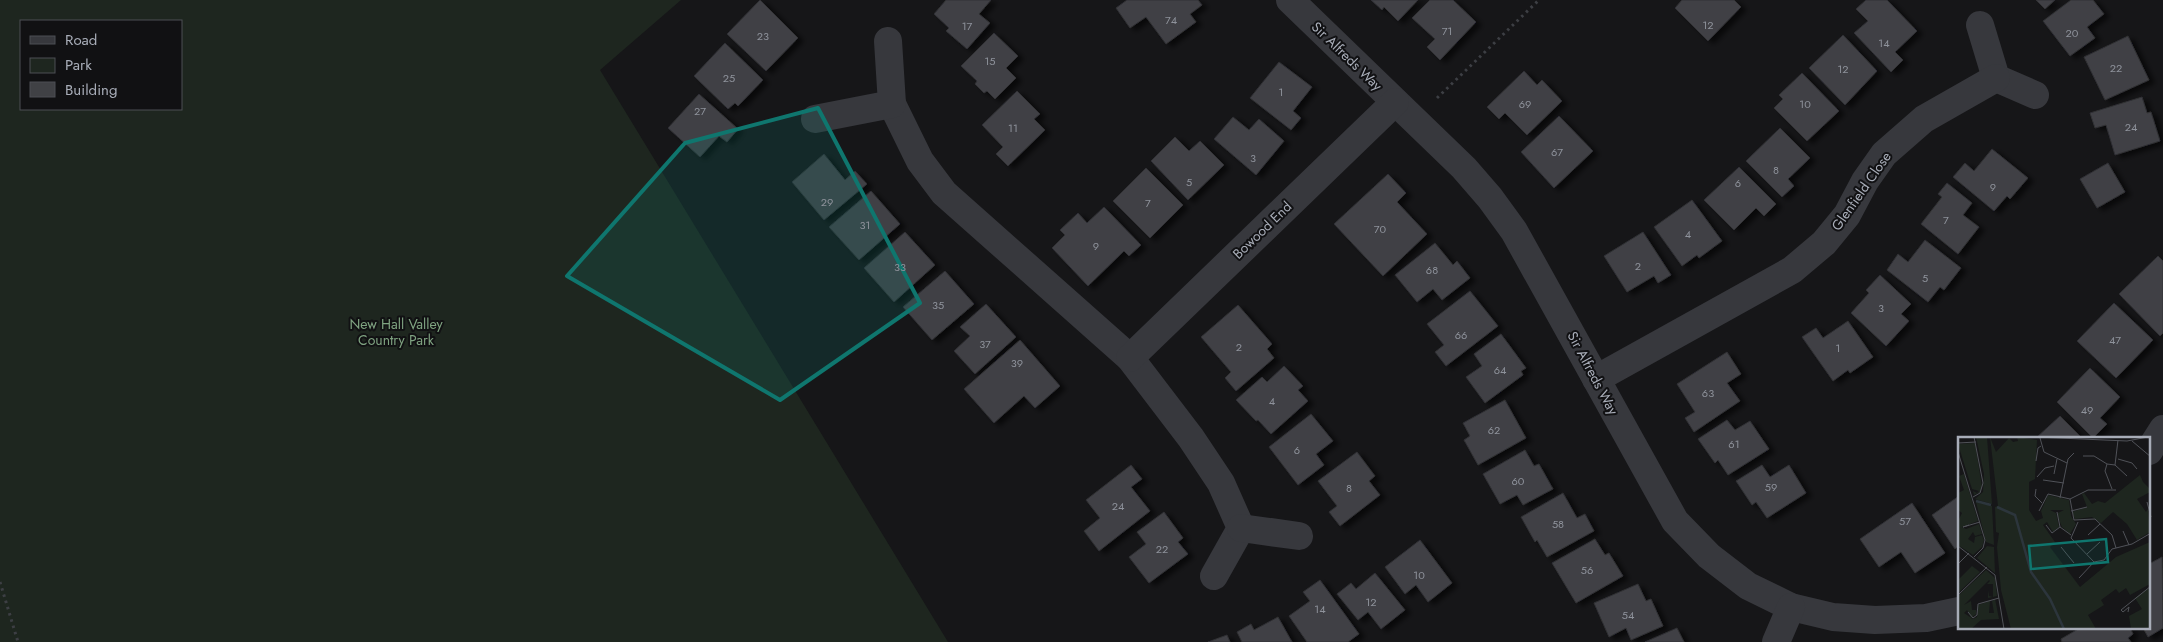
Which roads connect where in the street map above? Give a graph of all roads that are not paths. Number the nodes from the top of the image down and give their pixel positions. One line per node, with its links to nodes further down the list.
1 (1290, 0): 7 (street, Sir Alfreds Way)
2 (1980, 25): 4 (street)
3 (888, 41): 6 (street)
4 (1996, 78): 5 (street); 10 (street, Glenfield Close)
5 (2035, 95)
6 (892, 104): 8 (street); 9 (street)
7 (1404, 112): 9 (street, Bowood End); 10 (street, Sir Alfreds Way)
8 (815, 119)
9 (1130, 358): 13 (street)
10 (1596, 379): 16 (street, Sir Alfreds Way)
11 (2163, 429): 12 (street)
12 (2150, 449)
13 (1241, 528): 14 (street); 15 (street)
14 (1299, 536)
15 (1214, 576)
16 (1791, 607): 17 (street, Sir Alfreds Way); 18 (street)
17 (1958, 611)
18 (1776, 642)

